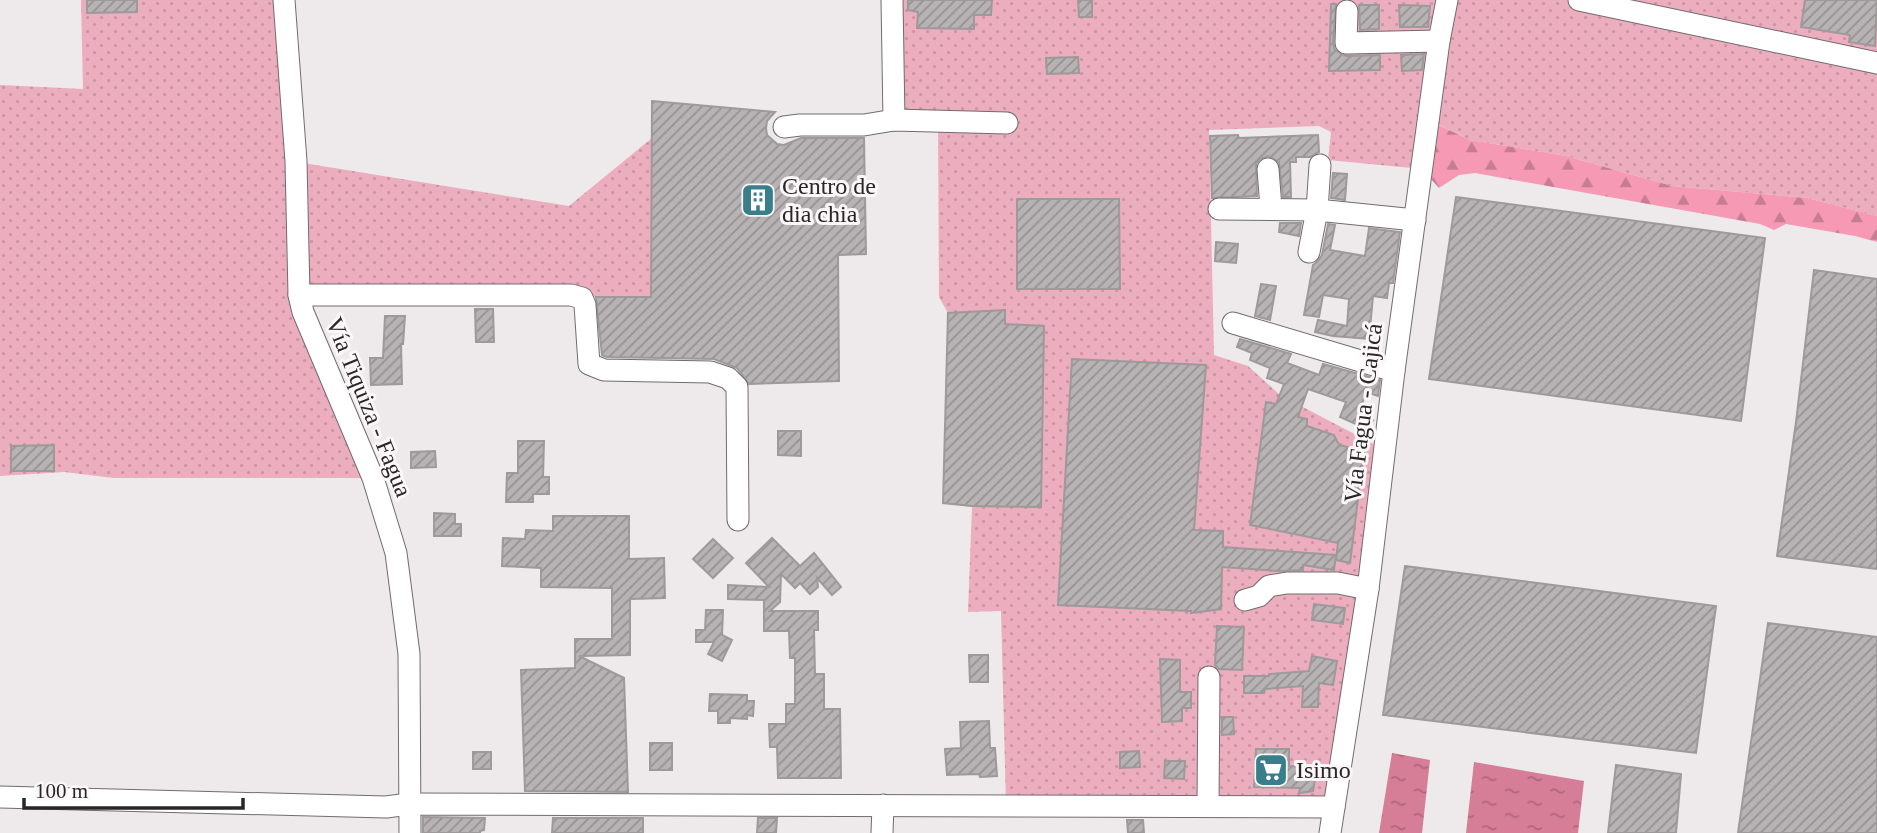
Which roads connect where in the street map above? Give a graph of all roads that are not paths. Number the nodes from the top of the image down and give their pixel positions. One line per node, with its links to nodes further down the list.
1 (284, 0): 18 (street, Vía Tiquiza - Fagua)
2 (892, 0): 8 (street)
3 (1447, 0): 6 (street, Vía Fagua - Cajicá)
4 (1579, 0): 7 (street)
5 (1347, 11): 6 (street)
6 (1439, 41): 16 (street, Vía Fagua - Cajicá)
7 (1877, 63)
8 (894, 120): 9 (street); 10 (street)
9 (1007, 123)
10 (784, 127)
11 (1320, 164): 15 (street)
12 (1268, 169): 13 (street)
13 (1271, 208): 14 (street); 15 (street)
14 (1219, 209)
15 (1317, 210): 16 (street); 17 (street)
16 (1415, 220): 20 (street, Vía Fagua - Cajicá)
17 (1309, 252)
18 (299, 295): 21 (street); 26 (street, Vía Tiquiza - Fagua)
19 (1234, 323): 20 (street)
20 (1394, 371): 22 (street, Vía Fagua - Cajicá)
21 (738, 520)
22 (1368, 589): 23 (street); 29 (street, Vía Fagua - Cajicá)
23 (1245, 600)
24 (1209, 677): 28 (street)
25 (0, 797): 26 (street)
26 (409, 804): 27 (street); 30 (street, Vía Tiquiza - Fagua)
27 (883, 805): 28 (street); 31 (street)
28 (1208, 806): 29 (street)
29 (1334, 807): 32 (street, Vía Fagua - Cajicá)
30 (410, 833)
31 (882, 833)
32 (1330, 833)

